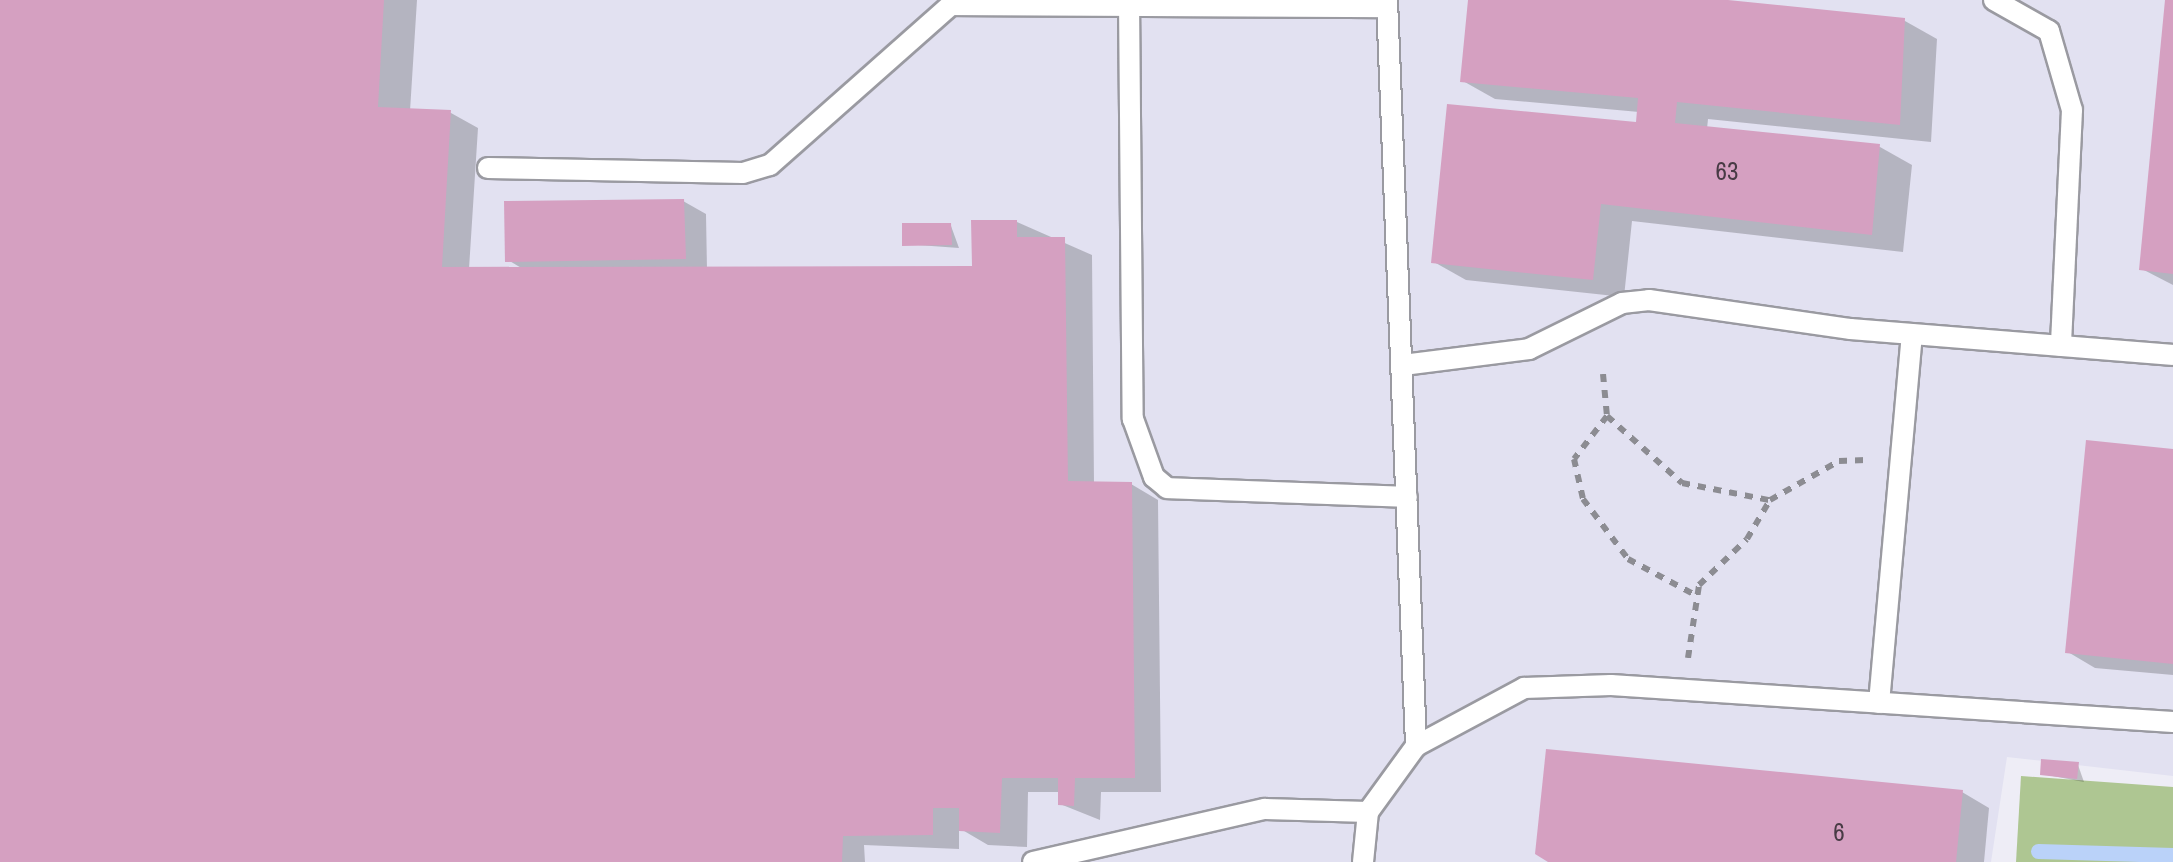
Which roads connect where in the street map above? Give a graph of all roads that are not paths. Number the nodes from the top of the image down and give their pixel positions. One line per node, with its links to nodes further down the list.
1 (1994, 0): 7 (lane)
2 (941, 2): 3 (lane); 5 (lane)
3 (1128, 3): 4 (lane); 10 (lane)
4 (1388, 3): 9 (lane)
5 (488, 168)
6 (1912, 334): 7 (lane); 9 (lane); 11 (lane)
7 (2062, 346): 8 (lane)
8 (2173, 355)
9 (1403, 365): 10 (lane)
10 (1408, 497): 13 (lane)
11 (1879, 702): 12 (lane); 13 (lane)
12 (2173, 722)
13 (1416, 746): 14 (lane)
14 (1368, 812): 15 (lane); 16 (lane)
15 (1033, 862)
16 (1363, 862)

